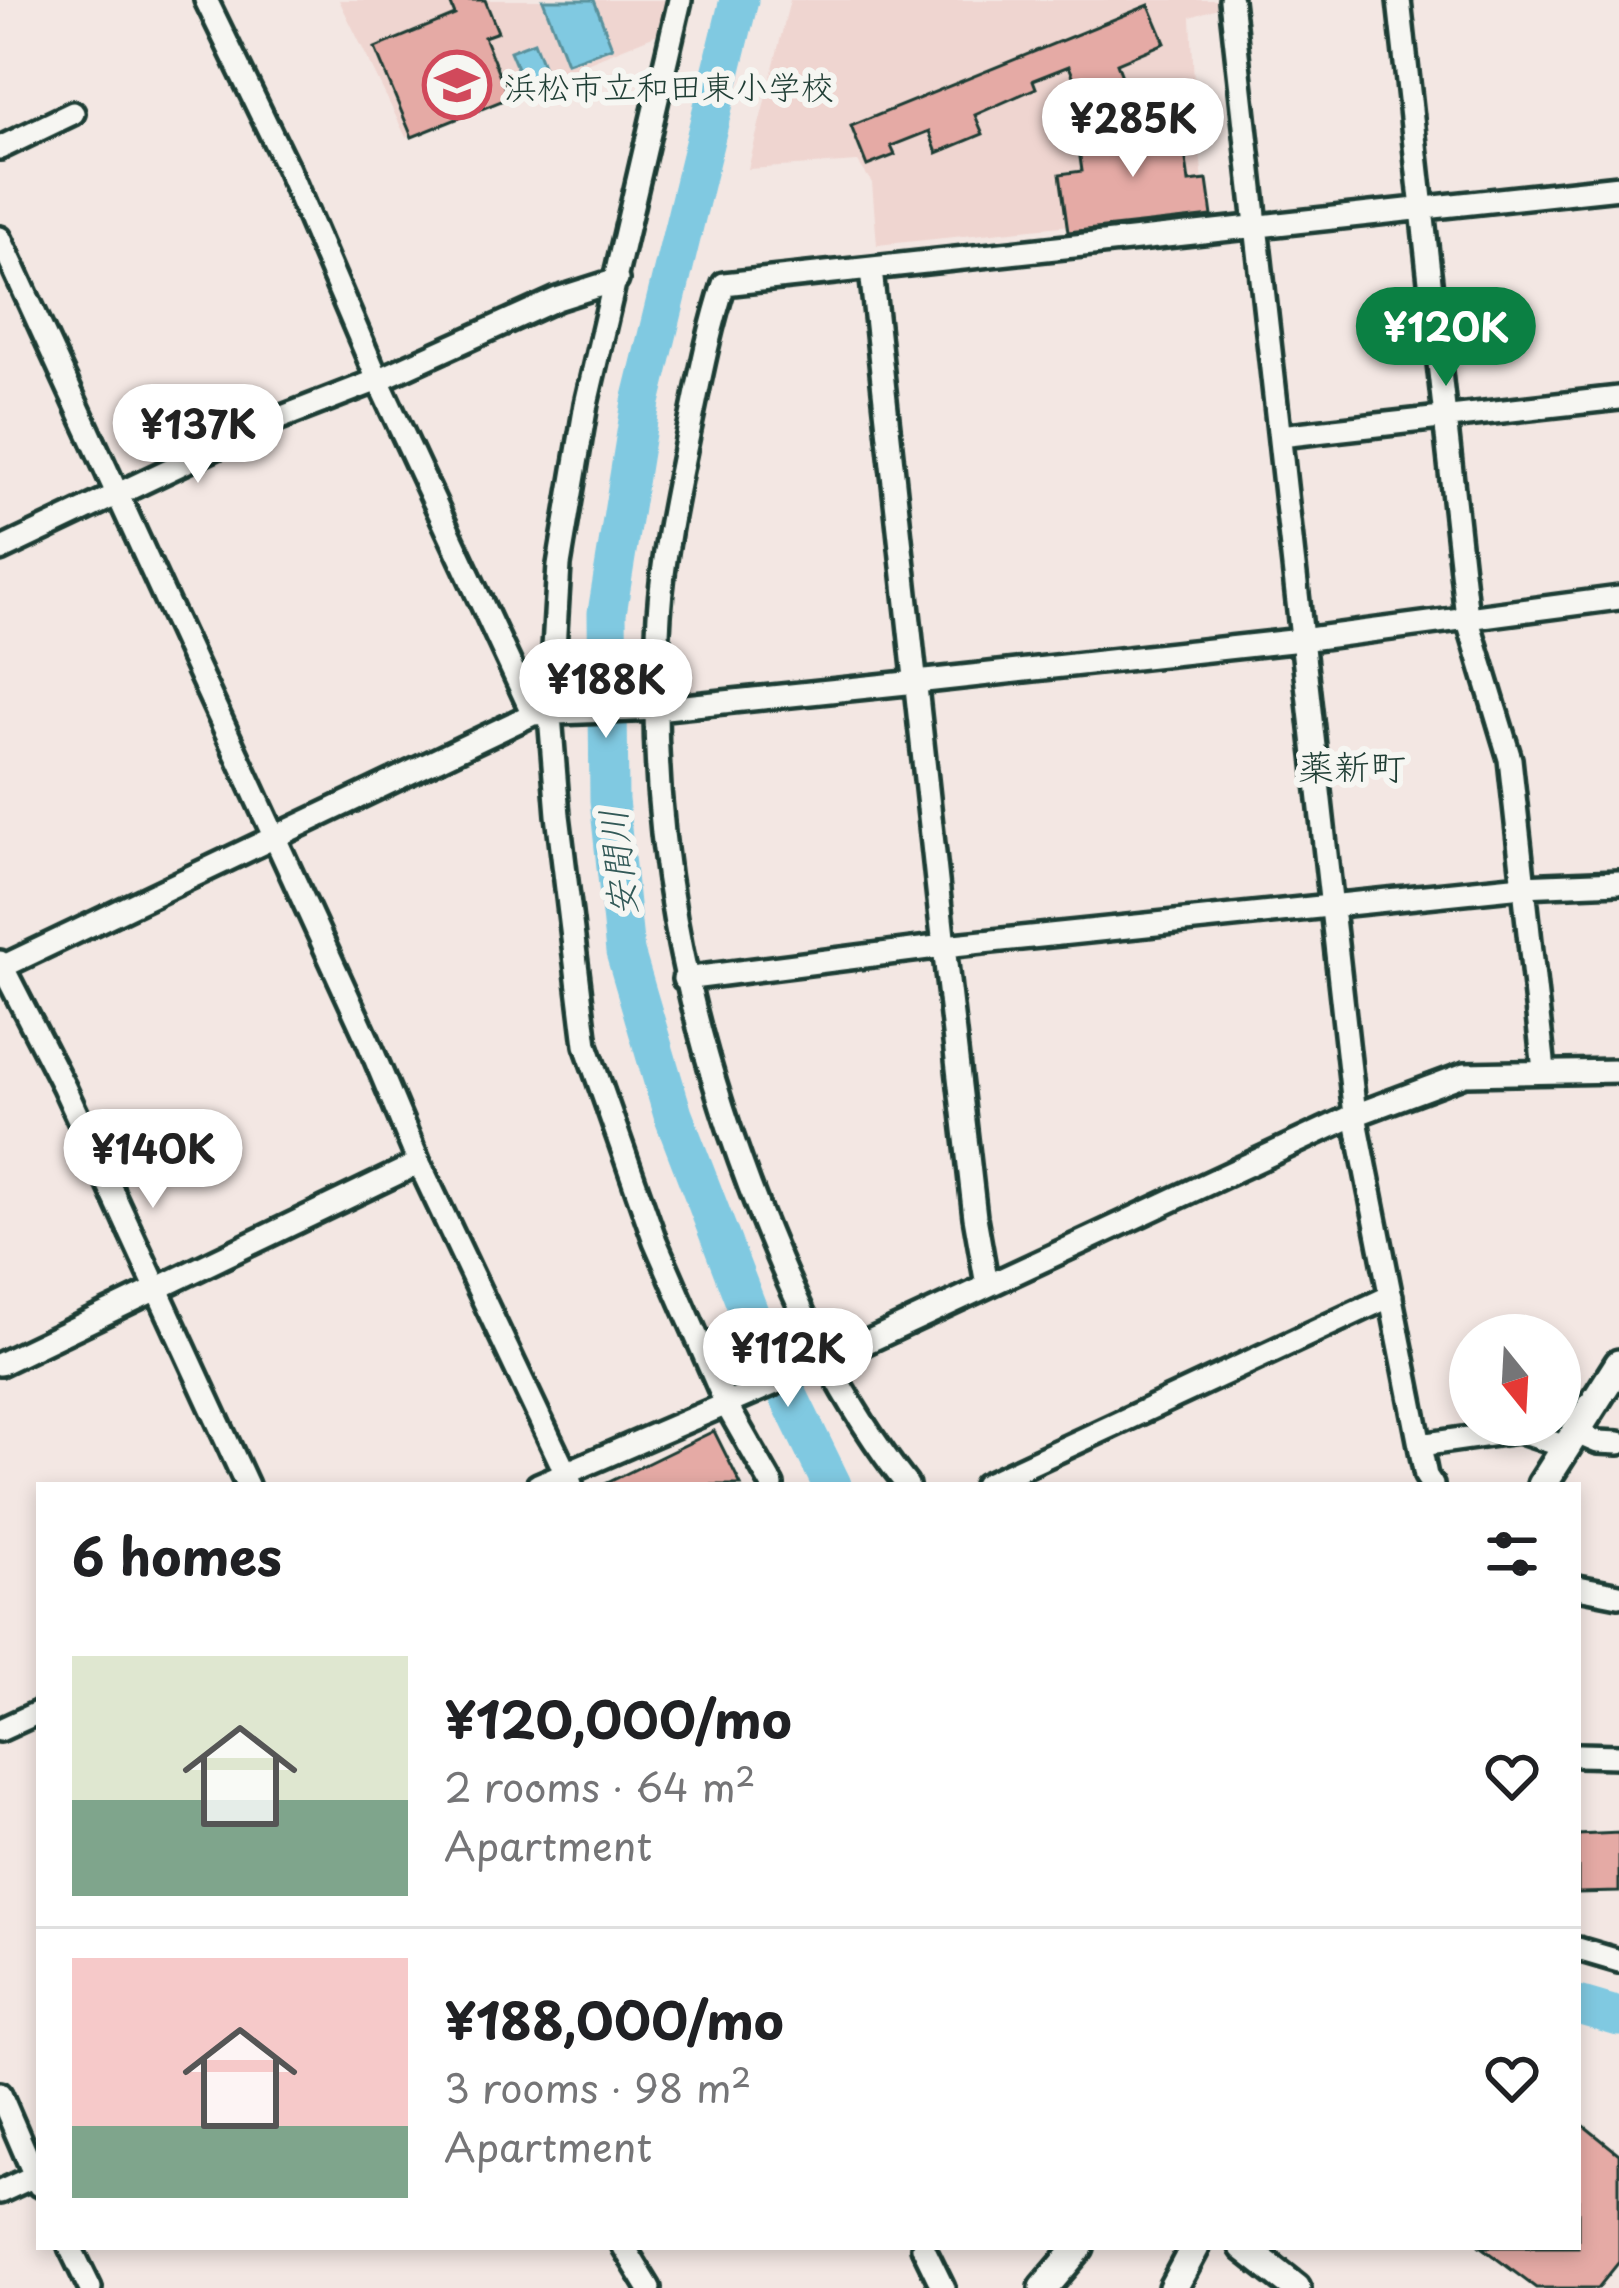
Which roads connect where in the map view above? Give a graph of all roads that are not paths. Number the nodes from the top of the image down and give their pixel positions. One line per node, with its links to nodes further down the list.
1 (206, 0): 13 (street)
2 (680, 0): 12 (street)
3 (1231, 0): 9 (street)
4 (1399, 0): 8 (street)
5 (73, 113): 6 (street)
6 (0, 148)
7 (1619, 188): 8 (street)
8 (1421, 210): 9 (street); 15 (street)
9 (1256, 228): 11 (street); 16 (street)
10 (0, 238): 17 (street)
11 (871, 270): 22 (street); 23 (street)
12 (617, 280): 13 (street); 24 (street)
13 (379, 380): 17 (street); 24 (street)
14 (1619, 398): 15 (street)
15 (1444, 418): 16 (street); 20 (street)
16 (1280, 436): 21 (street)
17 (116, 493): 18 (street); 25 (street)
18 (0, 550)
19 (1619, 598): 20 (street)
20 (1467, 617): 21 (street); 27 (street)
21 (1301, 640): 22 (street); 28 (street)
22 (916, 682): 23 (street); 29 (street)
23 (657, 709): 24 (street); 31 (street)
24 (545, 715): 25 (street); 42 (street)
25 (273, 836): 30 (street); 35 (street)
26 (1619, 882): 27 (street)
27 (1522, 886): 28 (street); 32 (street)
28 (1332, 908): 29 (street); 34 (street)
29 (944, 946): 31 (street); 36 (street)
30 (1, 965): 37 (street)
31 (684, 979): 39 (street)
32 (1544, 1070): 33 (street); 34 (street)
33 (1619, 1071)
34 (1355, 1115): 36 (street); 38 (street)
35 (419, 1163): 37 (street); 49 (street)
36 (987, 1285): 39 (street)
37 (157, 1287): 40 (street); 50 (street)
38 (1390, 1296): 47 (street); 53 (street)
39 (825, 1362): 42 (street); 52 (street)
40 (0, 1364)
41 (1619, 1364): 43 (main road)
42 (728, 1406): 49 (street); 51 (street)
43 (1581, 1424)
44 (1449, 1441): 47 (street)
45 (1581, 1441): 46 (street)
46 (1619, 1443)
47 (1420, 1445): 54 (street)
48 (1567, 1446): 55 (main road)
49 (569, 1478)
50 (246, 1482)
51 (770, 1482)
52 (905, 1482)
53 (1003, 1482)
54 (1430, 1482)
55 (1544, 1482)
56 (1581, 1587): 57 (street)
57 (1619, 1594)
58 (36, 1713): 59 (street)
59 (0, 1730)
60 (1581, 1755): 61 (street)
61 (1619, 1756)
62 (1581, 1950): 63 (street)
63 (1619, 1961)
64 (0, 2094): 65 (street)
65 (36, 2174)
66 (36, 2179): 67 (street)
67 (0, 2192)
68 (71, 2250): 74 (street)
69 (626, 2250): 75 (street)
70 (924, 2250): 76 (street)
71 (1076, 2250): 77 (main road)
72 (1193, 2250): 78 (main road)
73 (1248, 2250): 79 (main road)
74 (90, 2288)
75 (649, 2288)
76 (943, 2288)
77 (1044, 2288)
78 (1172, 2288)
79 (1296, 2288)

